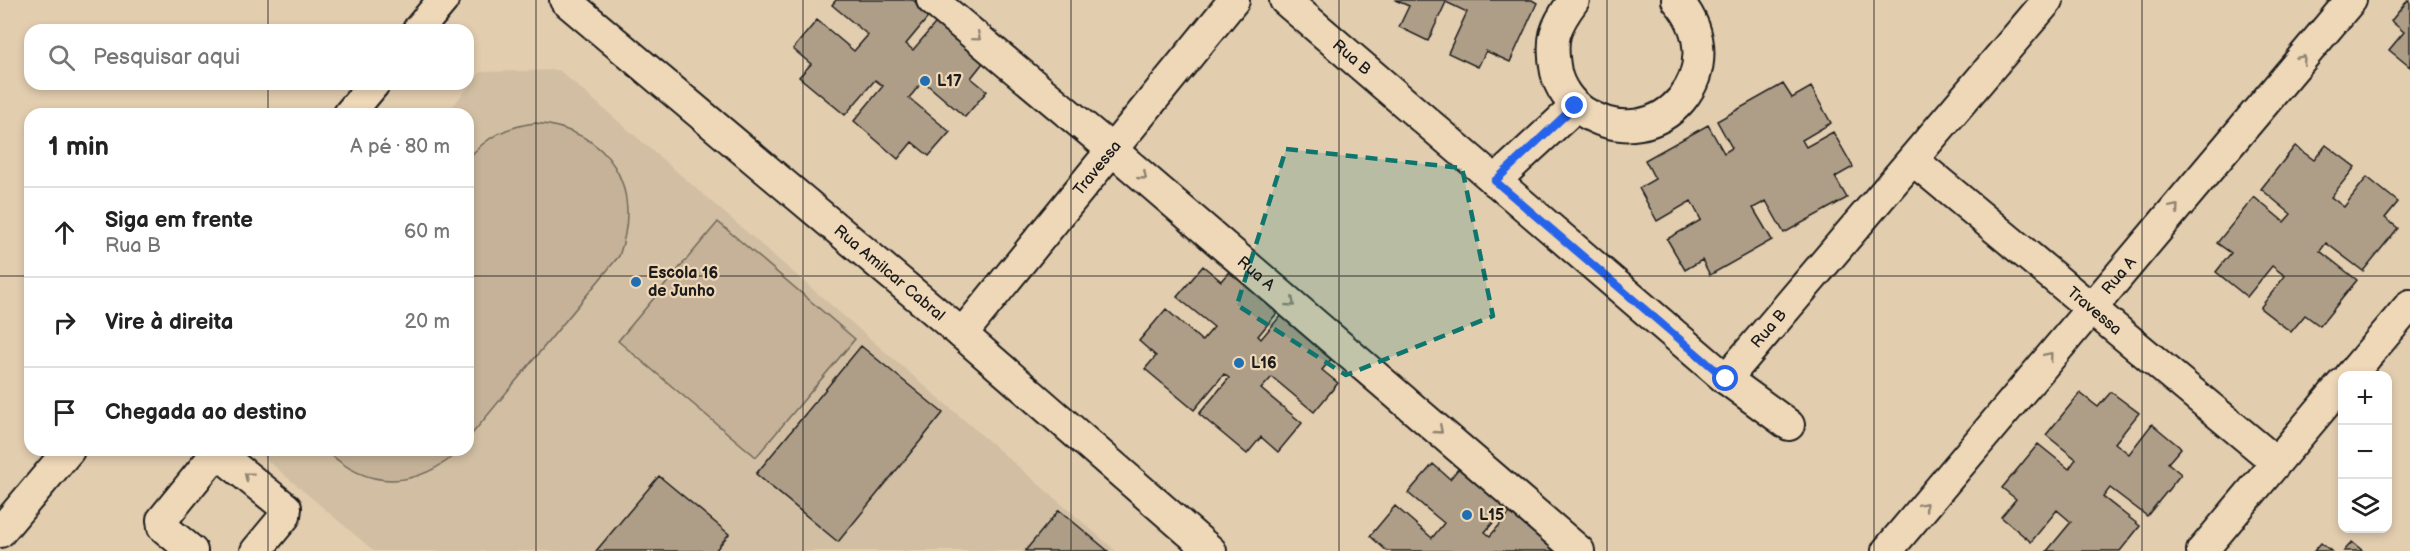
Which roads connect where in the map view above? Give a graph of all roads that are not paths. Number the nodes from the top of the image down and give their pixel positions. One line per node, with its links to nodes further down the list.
1 (443, 0): 10 (street)
2 (565, 0): 19 (street, Rua Amilcar Cabral)
3 (932, 0): 14 (street, Rua A, one-way to 14)
4 (1234, 0): 14 (street, Travessa)
5 (1285, 0): 16 (street, Rua B)
6 (1574, 0): 12 (street)
7 (1677, 0): 12 (street)
8 (2351, 0): 18 (street, Rua A, one-way to 8)
9 (2033, 5): 15 (street, Rua B)
10 (423, 24)
11 (369, 90): 13 (street)
12 (1575, 106): 16 (street)
13 (354, 108)
14 (1111, 149): 19 (street, Travessa); 32 (street, Rua A, one-way to 32)
15 (1912, 160): 18 (street, Travessa); 21 (street, Rua B)
16 (1495, 181): 21 (street, Rua B)
17 (2410, 305): 20 (street)
18 (2090, 308): 27 (street, Travessa); 33 (street, Rua A, one-way to 18)
19 (962, 334): 31 (street, Rua Amilcar Cabral)
20 (2353, 371)
21 (1726, 379): 23 (street)
22 (2338, 390): 27 (street)
23 (1789, 425)
24 (64, 456): 28 (street)
25 (214, 456): 29 (street, one-way to 29)
26 (221, 456): 30 (street, one-way to 26)
27 (2276, 462): 34 (street)
28 (0, 532)
29 (192, 551)
30 (256, 551)
31 (1211, 551)
32 (1579, 551)
33 (1887, 551)
34 (2202, 551)

